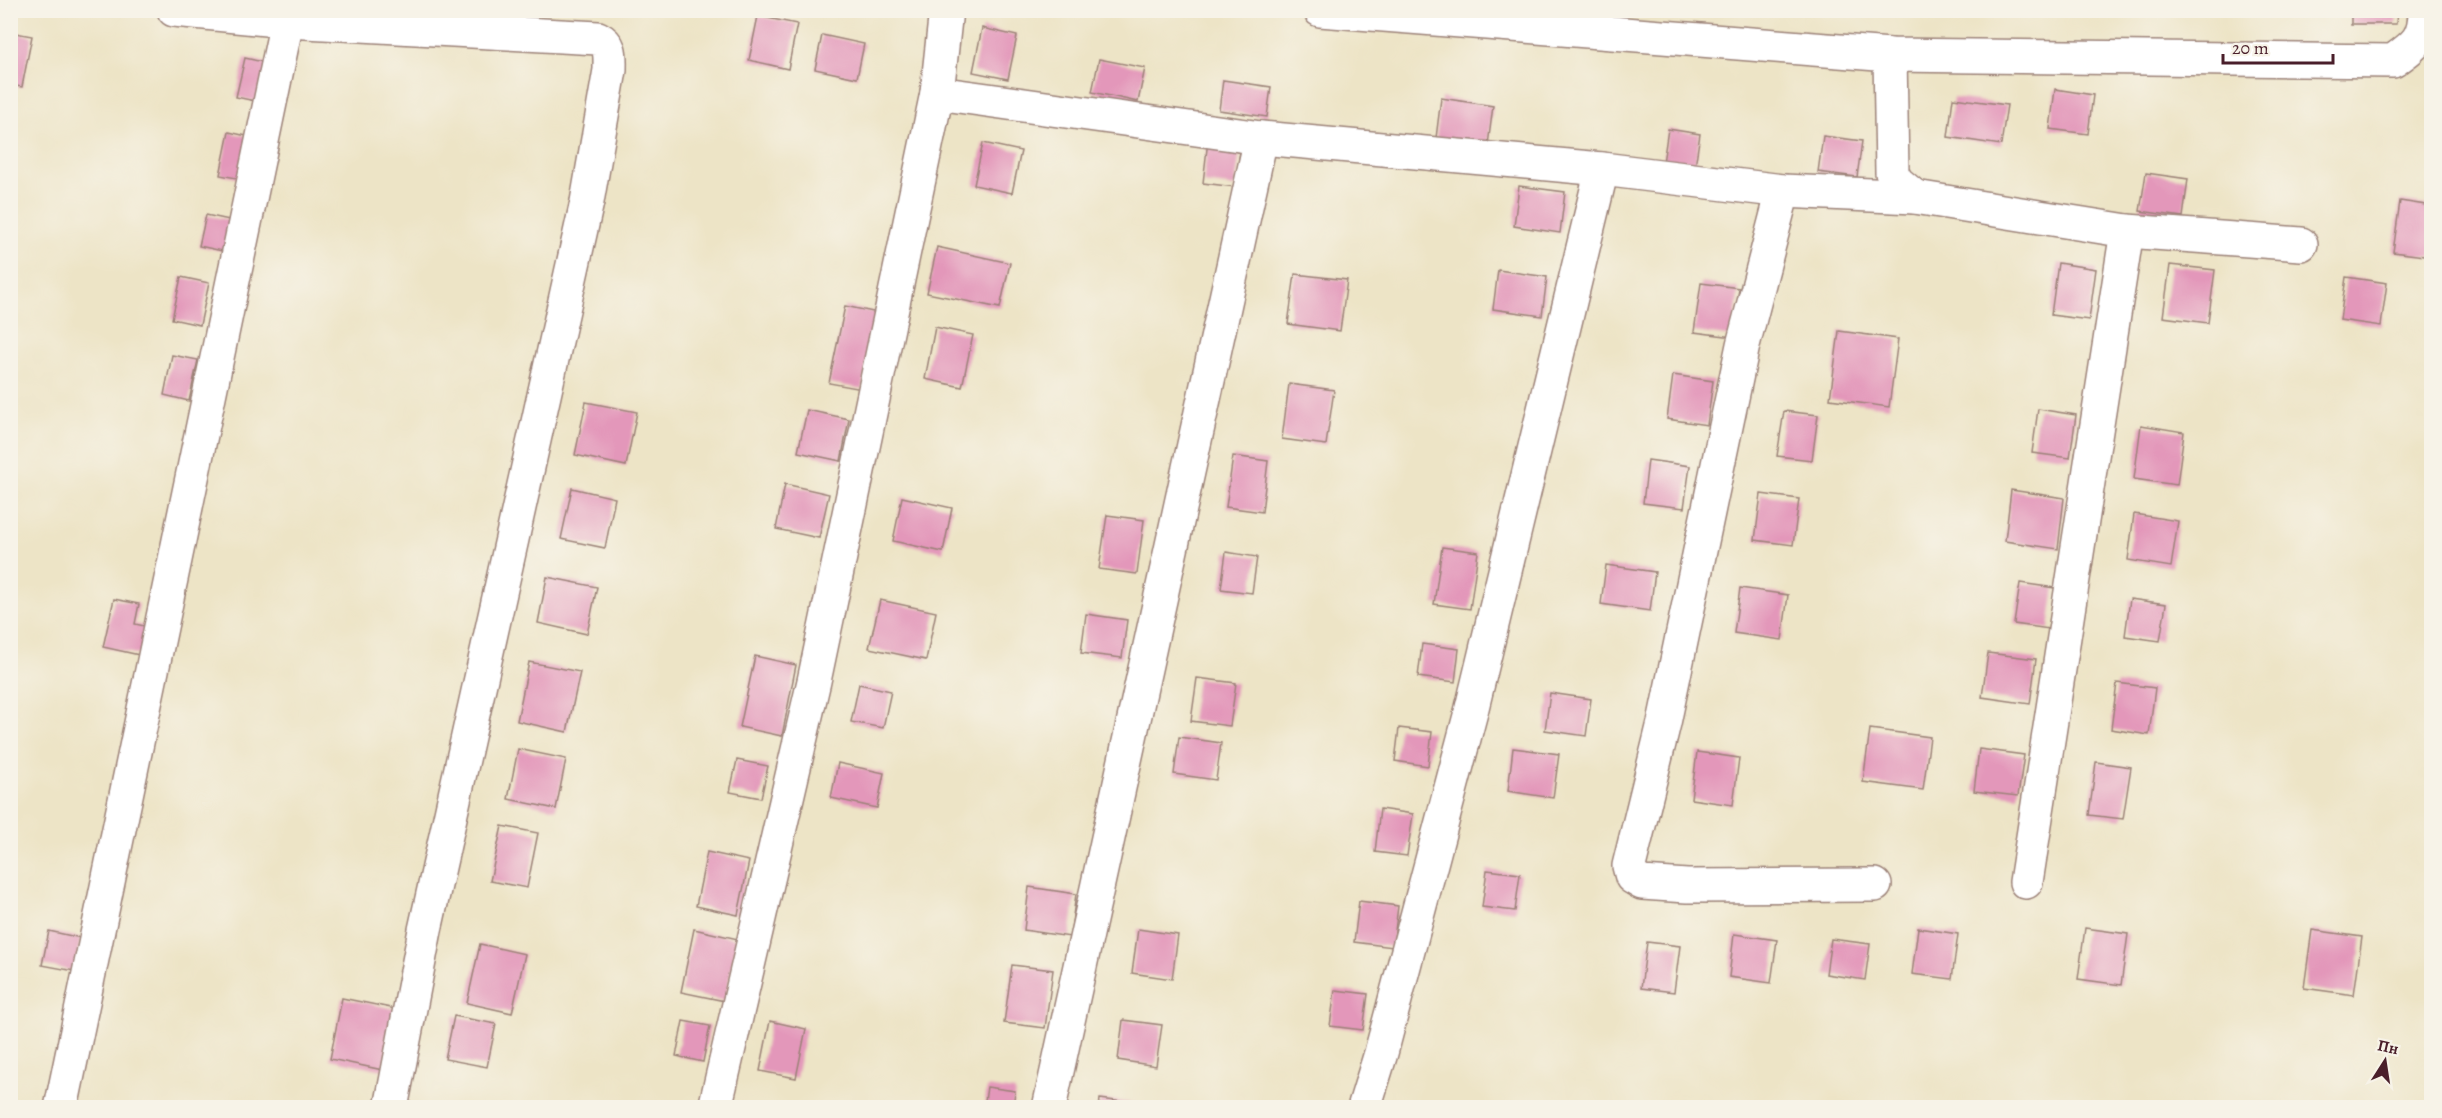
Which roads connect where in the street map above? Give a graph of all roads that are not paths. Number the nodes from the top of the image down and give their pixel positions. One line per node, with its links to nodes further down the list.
1 (174, 10): 5 (street)
2 (945, 10): 7 (street)
3 (1320, 10): 6 (street)
4 (2425, 10): 6 (street)
5 (286, 21): 16 (street); 17 (street)
6 (1890, 55): 11 (street)
7 (937, 93): 8 (street); 18 (street)
8 (1261, 138): 9 (street); 19 (street)
9 (1602, 169): 10 (street); 20 (street)
10 (1783, 191): 11 (street); 15 (street)
11 (1915, 197): 12 (street)
12 (2127, 231): 13 (street); 14 (street)
13 (2301, 244)
14 (2026, 882)
15 (1875, 885)
16 (61, 1107)
17 (391, 1107)
18 (715, 1107)
19 (1049, 1107)
20 (1364, 1107)

